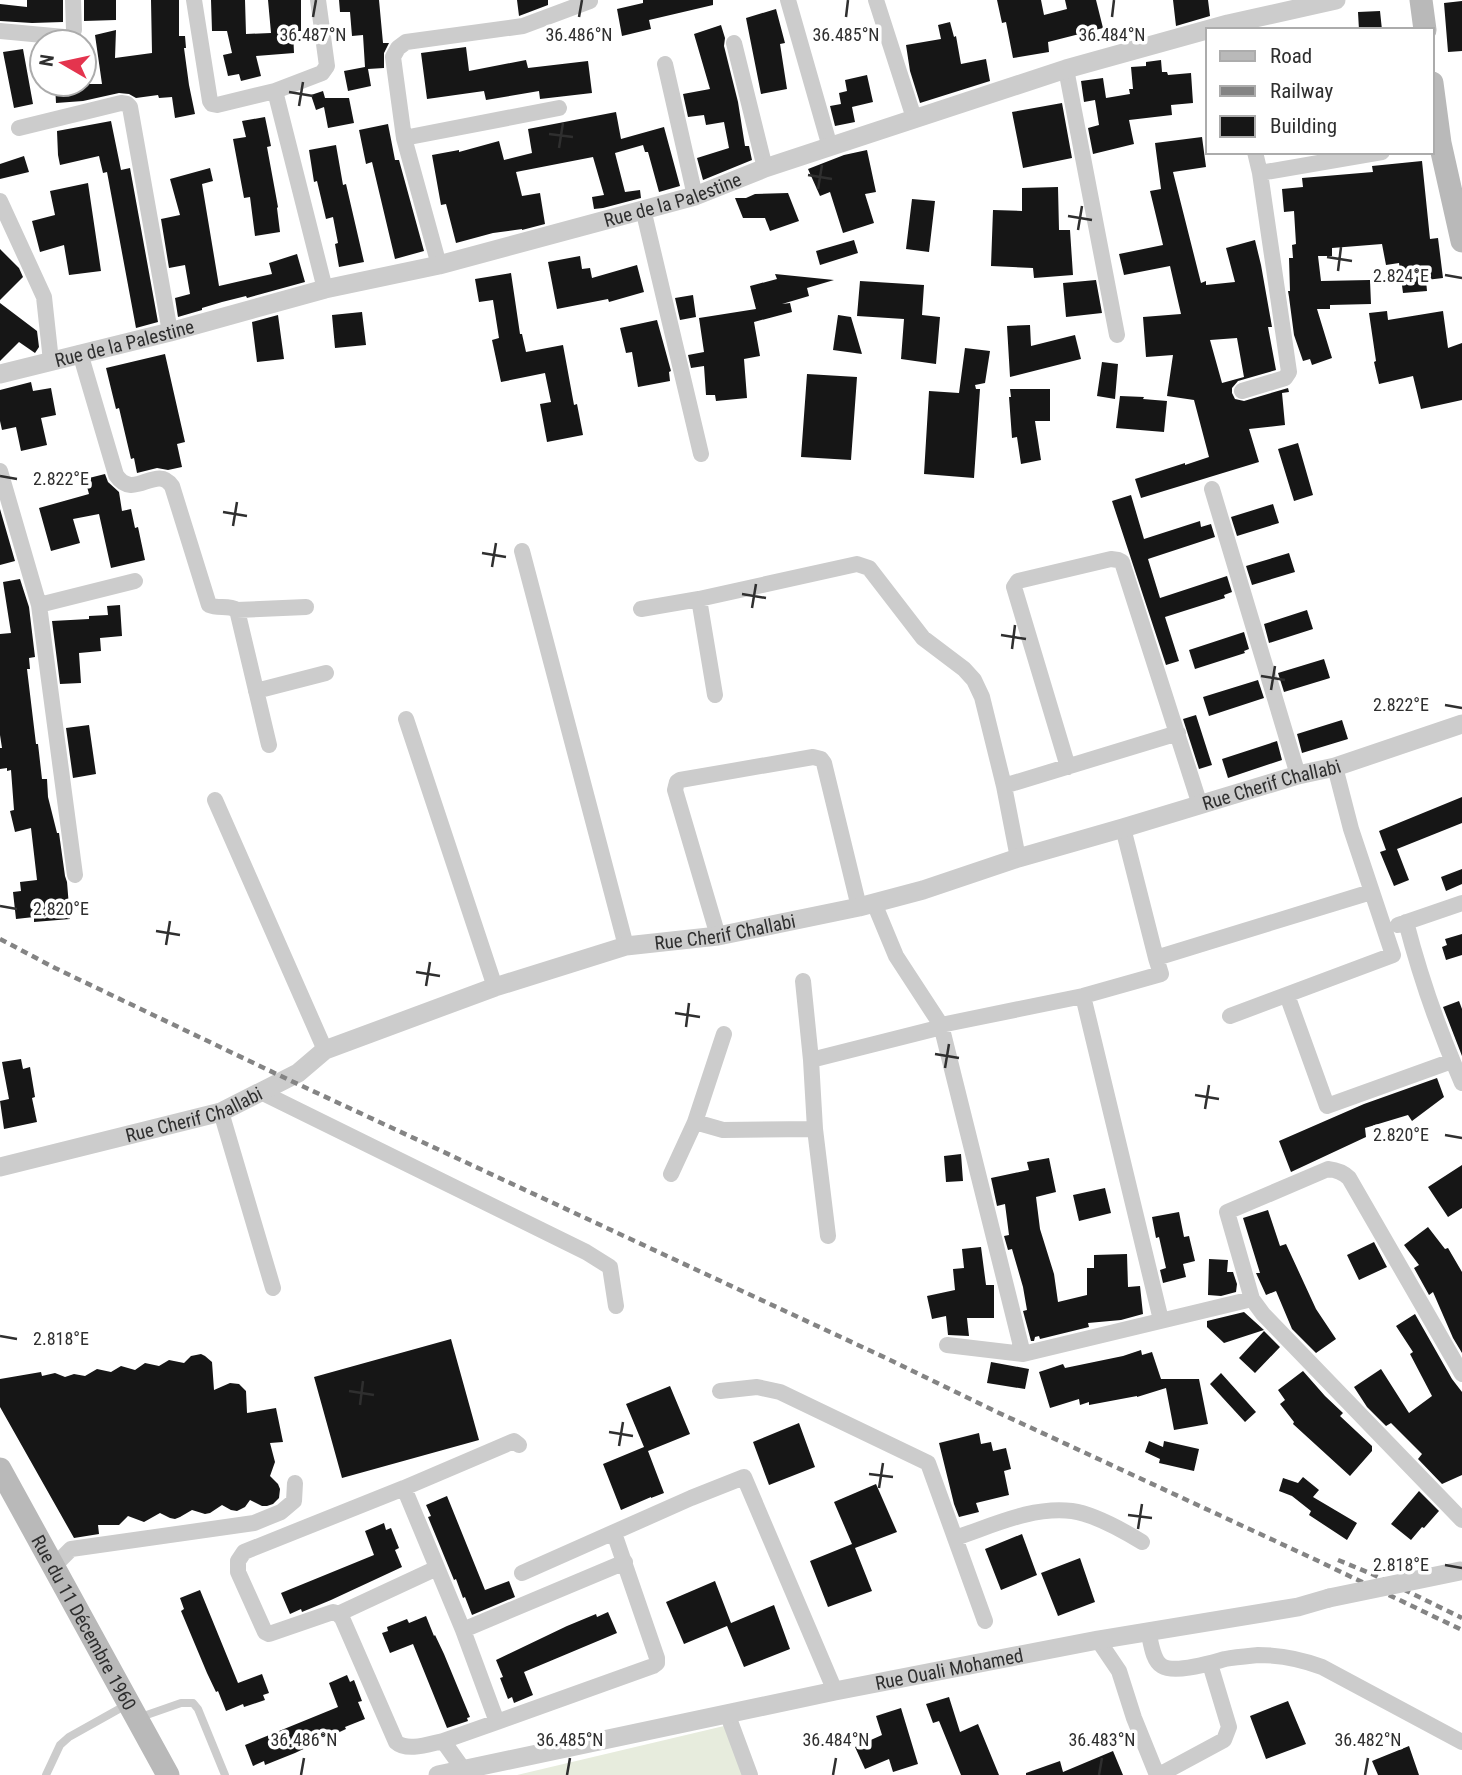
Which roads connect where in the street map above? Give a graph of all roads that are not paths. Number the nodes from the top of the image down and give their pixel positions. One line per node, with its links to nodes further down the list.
1 (73, 0): 11 (street)
2 (194, 0): 16 (street)
3 (318, 0): 16 (street)
4 (788, 0): 23 (street)
5 (876, 0): 19 (street)
6 (1336, 0): 9 (street, Rue de la Palestine)
7 (1421, 0): 10 (main road)
8 (590, 1): 21 (street)
9 (1228, 27)
10 (1425, 28)
11 (0, 31)
12 (1206, 33): 15 (street, Rue de la Palestine)
13 (734, 43): 26 (street)
14 (665, 64): 28 (street)
15 (1066, 69): 19 (street, Rue de la Palestine); 35 (street)
16 (275, 91): 33 (street)
17 (559, 108): 21 (street)
18 (1434, 113): 22 (main road)
19 (914, 118): 23 (street, Rue de la Palestine)
20 (19, 128): 34 (street)
21 (404, 138): 32 (street)
22 (1436, 143): 31 (main road)
23 (830, 147): 26 (street, Rue de la Palestine)
24 (1255, 154): 27 (street)
25 (1370, 154): 27 (street)
26 (765, 168): 28 (street, Rue de la Palestine)
27 (1259, 173): 39 (street)
28 (695, 196): 30 (street, Rue de la Palestine)
29 (0, 201): 37 (street)
30 (643, 209): 32 (street, Rue de la Palestine); 40 (street)
31 (1462, 241)
32 (439, 265): 33 (street, Rue de la Palestine)
33 (326, 289): 34 (street, Rue de la Palestine)
34 (170, 332): 36 (street, Rue de la Palestine)
35 (1117, 335)
36 (80, 353): 37 (street, Rue de la Palestine); 49 (street)
37 (51, 361): 38 (street, Rue de la Palestine)
38 (0, 373)
39 (1242, 391)
40 (701, 454)
41 (0, 471): 46 (street)
42 (1212, 489): 59 (street)
43 (522, 551): 72 (street)
44 (135, 580): 46 (street)
45 (699, 599): 48 (street); 52 (street); 60 (street)
46 (39, 605): 65 (street)
47 (306, 607): 49 (street)
48 (641, 609)
49 (237, 610): 51 (street)
50 (326, 673): 51 (street)
51 (256, 691): 56 (street)
52 (715, 695)
53 (406, 719): 75 (street)
54 (1462, 724): 58 (street, Rue Cherif Challabi)
55 (1178, 733): 57 (street); 57 (street); 62 (street)
56 (269, 745)
57 (1068, 766): 60 (street)
58 (1335, 767): 59 (street, Rue Cherif Challabi); 66 (street)
59 (1298, 775): 62 (street, Rue Cherif Challabi)
60 (1004, 786): 64 (street)
61 (215, 800): 81 (street)
62 (1200, 804): 63 (street, Rue Cherif Challabi)
63 (1123, 828): 64 (street, Rue Cherif Challabi); 73 (street)
64 (1018, 858): 68 (street, Rue Cherif Challabi)
65 (75, 875)
66 (1371, 892): 70 (street); 73 (street)
67 (1462, 903): 69 (street)
68 (867, 905): 71 (street, Rue Cherif Challabi); 71 (street); 79 (street)
69 (1406, 922): 70 (street); 83 (street)
70 (1384, 930): 76 (street)
71 (718, 936): 72 (street, Rue Cherif Challabi)
72 (626, 946): 75 (street, Rue Cherif Challabi)
73 (1156, 958): 77 (street)
74 (803, 981): 82 (street)
75 (495, 987): 81 (street, Rue Cherif Challabi)
76 (1287, 995): 78 (street); 83 (street)
77 (1083, 996): 79 (street); 95 (street)
78 (1230, 1016)
79 (941, 1025): 82 (street); 97 (street)
80 (724, 1034): 87 (street)
81 (325, 1050): 85 (street, Rue Cherif Challabi)
82 (811, 1060): 88 (street)
83 (1452, 1061): 84 (street)
84 (1462, 1083)
85 (261, 1092): 86 (street, Rue Cherif Challabi); 94 (street)
86 (221, 1112): 89 (street, Rue Cherif Challabi); 92 (street)
87 (695, 1122): 88 (street); 90 (street)
88 (815, 1129): 91 (street)
89 (0, 1167)
90 (671, 1174)
91 (828, 1236)
92 (274, 1287)
93 (1252, 1299): 95 (street); 98 (street); 104 (street)
94 (616, 1306)
95 (1161, 1320): 97 (street)
96 (947, 1345): 97 (street)
97 (1023, 1354)
98 (1462, 1374)
99 (720, 1391): 106 (street)
100 (519, 1445): 103 (street)
101 (0, 1469): 109 (main road, Rue du 11 Décembre 1960)
102 (295, 1483): 109 (street)
103 (404, 1488): 110 (street); 113 (street)
104 (1462, 1520)
105 (614, 1533): 108 (street); 112 (street); 119 (street)
106 (955, 1538): 107 (street); 114 (street)
107 (1142, 1542)
108 (625, 1562): 115 (street); 122 (street)
109 (53, 1567): 120 (main road, Rue du 11 Décembre 1960)
110 (437, 1568): 113 (street); 115 (street)
111 (1461, 1570): 116 (street, Rue Ouali Mohamed, bridge)
112 (522, 1573)
113 (338, 1614): 123 (street)
114 (985, 1621)
115 (463, 1630): 122 (street)
116 (1148, 1631): 117 (street, Rue Ouali Mohamed); 118 (street)
117 (1098, 1640): 119 (street, Rue Ouali Mohamed); 131 (street)
118 (1210, 1664): 124 (street); 131 (street)
119 (835, 1691): 121 (street, Rue Ouali Mohamed)
120 (133, 1711): 126 (lane); 127 (main road, Rue du 11 Décembre 1960); 128 (lane)
121 (727, 1713): 125 (street, Rue Ouali Mohamed); 130 (street)
122 (497, 1722): 123 (street)
123 (443, 1741): 125 (street)
124 (1462, 1742)
125 (463, 1769): 129 (street, Rue Ouali Mohamed)
126 (46, 1775)
127 (167, 1775)
128 (225, 1775)
129 (438, 1775)
130 (750, 1775)
131 (1158, 1775)

